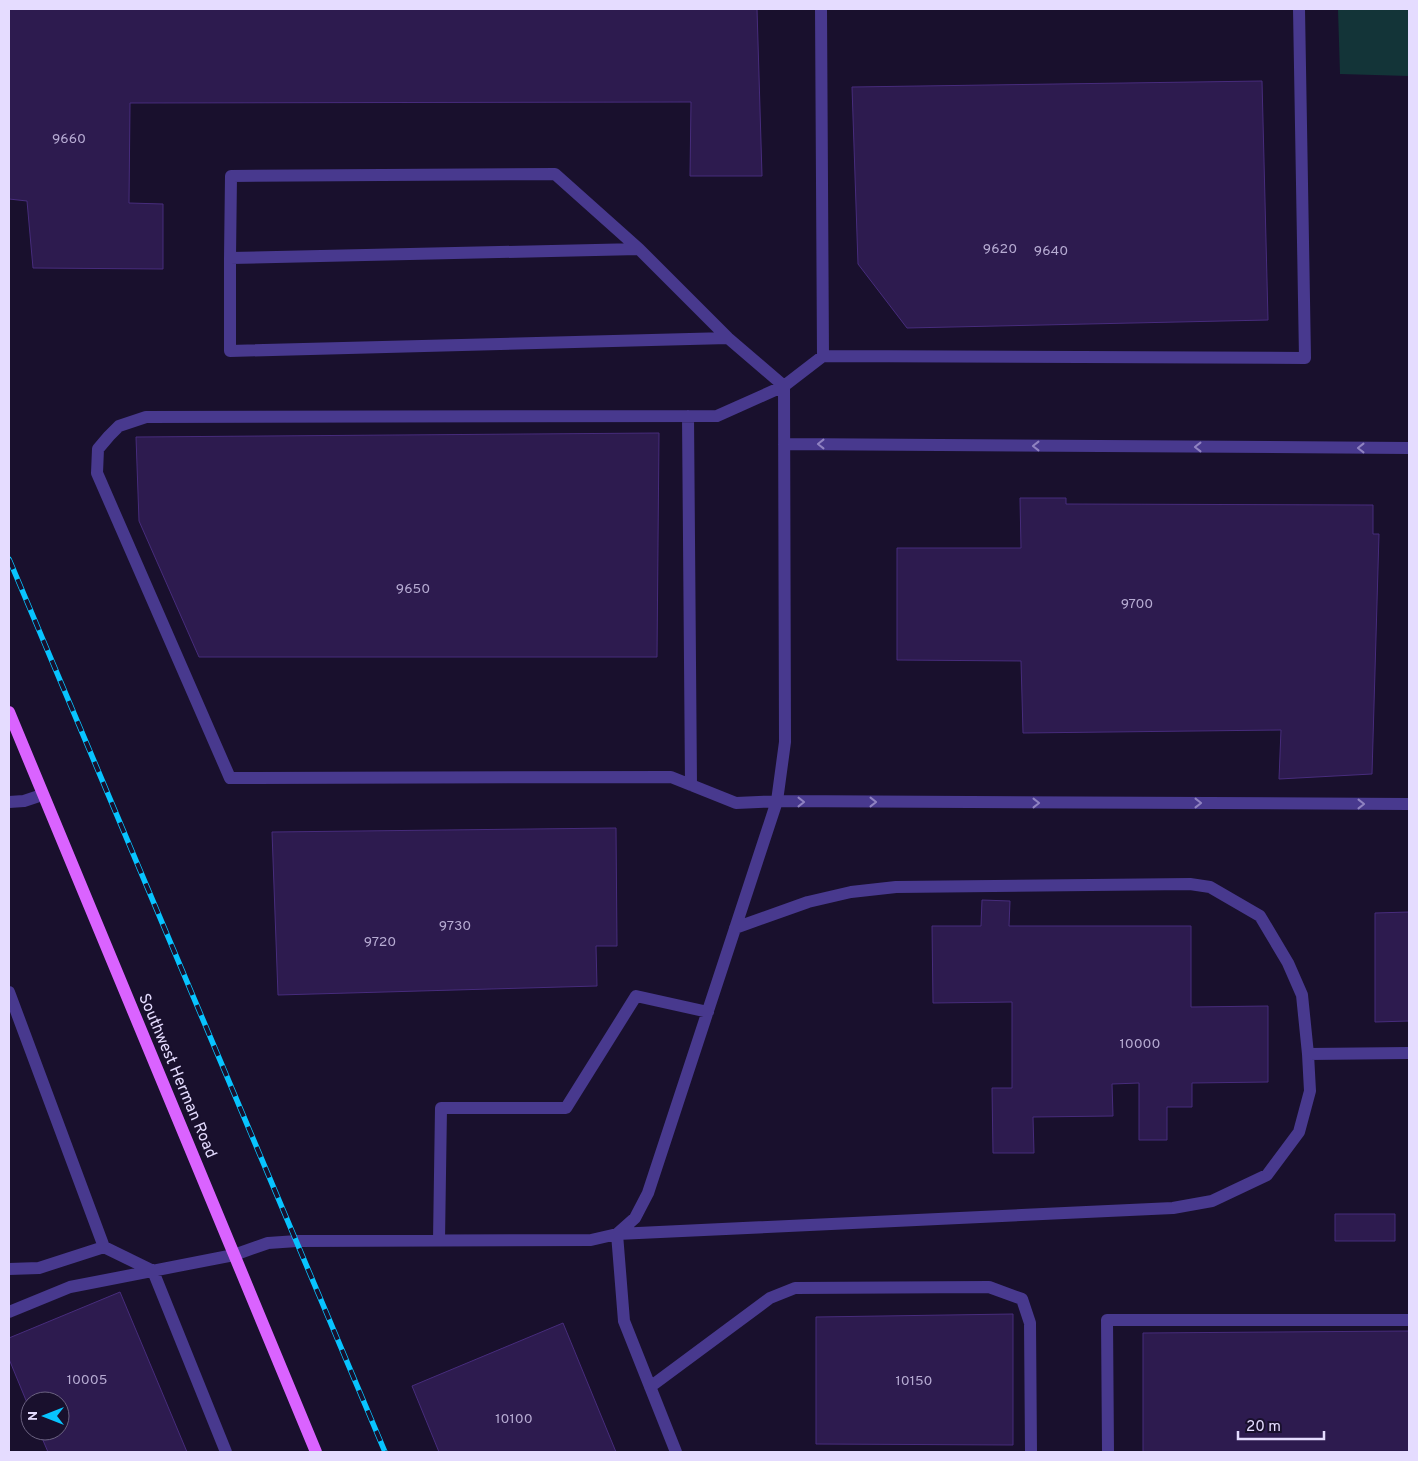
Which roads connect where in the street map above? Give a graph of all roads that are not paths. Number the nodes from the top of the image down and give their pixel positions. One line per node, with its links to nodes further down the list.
1 (821, 9): 6 (lane)
2 (1300, 9): 6 (lane)
3 (639, 250): 4 (lane); 4 (lane); 5 (lane)
4 (230, 258): 5 (lane)
5 (728, 338): 7 (lane)
6 (822, 356): 7 (lane)
7 (784, 386): 8 (lane); 9 (lane)
8 (688, 416): 12 (lane); 12 (lane)
9 (784, 444): 10 (lane, one-way to 9); 14 (lane)
10 (1409, 448)
11 (9, 712): 13 (main road, Southwest Herman Road)
12 (691, 785): 14 (lane)
13 (42, 795): 15 (lane); 25 (main road, Southwest Herman Road)
14 (777, 801): 16 (lane, one-way to 16); 17 (lane)
15 (9, 802)
16 (1409, 804)
17 (736, 928): 19 (lane); 21 (lane)
18 (9, 992): 24 (lane)
19 (708, 1012): 22 (lane); 23 (lane)
20 (1409, 1053): 21 (lane)
21 (1308, 1054): 22 (lane)
22 (617, 1234): 23 (lane); 30 (lane)
23 (439, 1240): 25 (lane)
24 (104, 1247): 26 (lane); 27 (lane)
25 (234, 1255): 27 (lane); 32 (main road, Southwest Herman Road)
26 (9, 1269)
27 (153, 1270): 28 (lane); 31 (lane)
28 (9, 1312)
29 (1409, 1320): 35 (lane)
30 (650, 1388): 33 (lane); 34 (lane)
31 (226, 1452)
32 (316, 1452)
33 (676, 1452)
34 (1031, 1452)
35 (1108, 1452)

